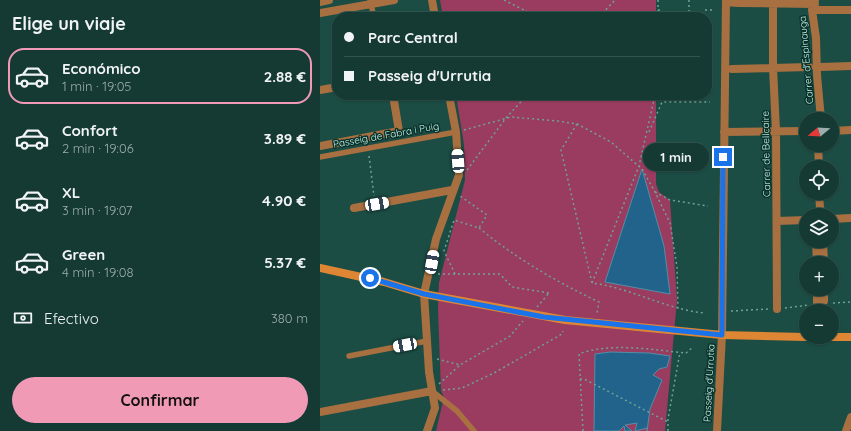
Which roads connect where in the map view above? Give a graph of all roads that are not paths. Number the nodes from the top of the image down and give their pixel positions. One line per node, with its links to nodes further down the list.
1 (329, 0): 5 (street)
2 (394, 0): 6 (street)
3 (432, 0): 11 (street)
4 (726, 1): 7 (street); 28 (street, Passeig d'Urrutia)
5 (320, 2)
6 (370, 2): 10 (lane); 12 (street)
7 (773, 2): 8 (street); 14 (street, Carrer de Bellcaire)
8 (814, 4): 9 (street); 22 (street, Carrer d'Espinauga)
9 (851, 10)
10 (373, 12)
11 (434, 12)
12 (320, 14)
13 (851, 66): 16 (street)
14 (773, 67): 15 (street); 17 (street); 24 (street, Carrer de Bellcaire)
15 (809, 67)
16 (820, 67)
17 (732, 69)
18 (332, 88): 19 (street)
19 (320, 90)
20 (394, 100): 29 (street)
21 (450, 100): 27 (street)
22 (820, 112)
23 (851, 130): 26 (street)
24 (776, 131): 25 (street); 28 (street); 36 (street, Carrer de Bellcaire)
25 (799, 131)
26 (839, 131)
27 (458, 132): 30 (lane, Passeig de Fabra i Puig); 31 (street)
28 (724, 132): 42 (street, Passeig d'Urrutia)
29 (320, 146)
30 (320, 157)
31 (455, 192): 32 (street); 38 (street)
32 (354, 208)
33 (851, 218): 34 (street)
34 (839, 219)
35 (799, 220): 36 (street)
36 (777, 221): 41 (street, Carrer de Bellcaire)
37 (320, 268): 38 (street)
38 (424, 294): 42 (street); 46 (street)
39 (817, 296): 40 (street)
40 (824, 296)
41 (777, 309)
42 (722, 335): 43 (street); 53 (street, Passeig d'Urrutia)
43 (799, 336)
44 (839, 337): 45 (street)
45 (851, 337)
46 (427, 342): 47 (lane); 48 (street)
47 (349, 356)
48 (435, 390): 49 (street); 51 (street); 52 (lane)
49 (320, 412)
50 (851, 417): 54 (street)
51 (427, 431)
52 (474, 431)
53 (717, 431)
54 (846, 431)

